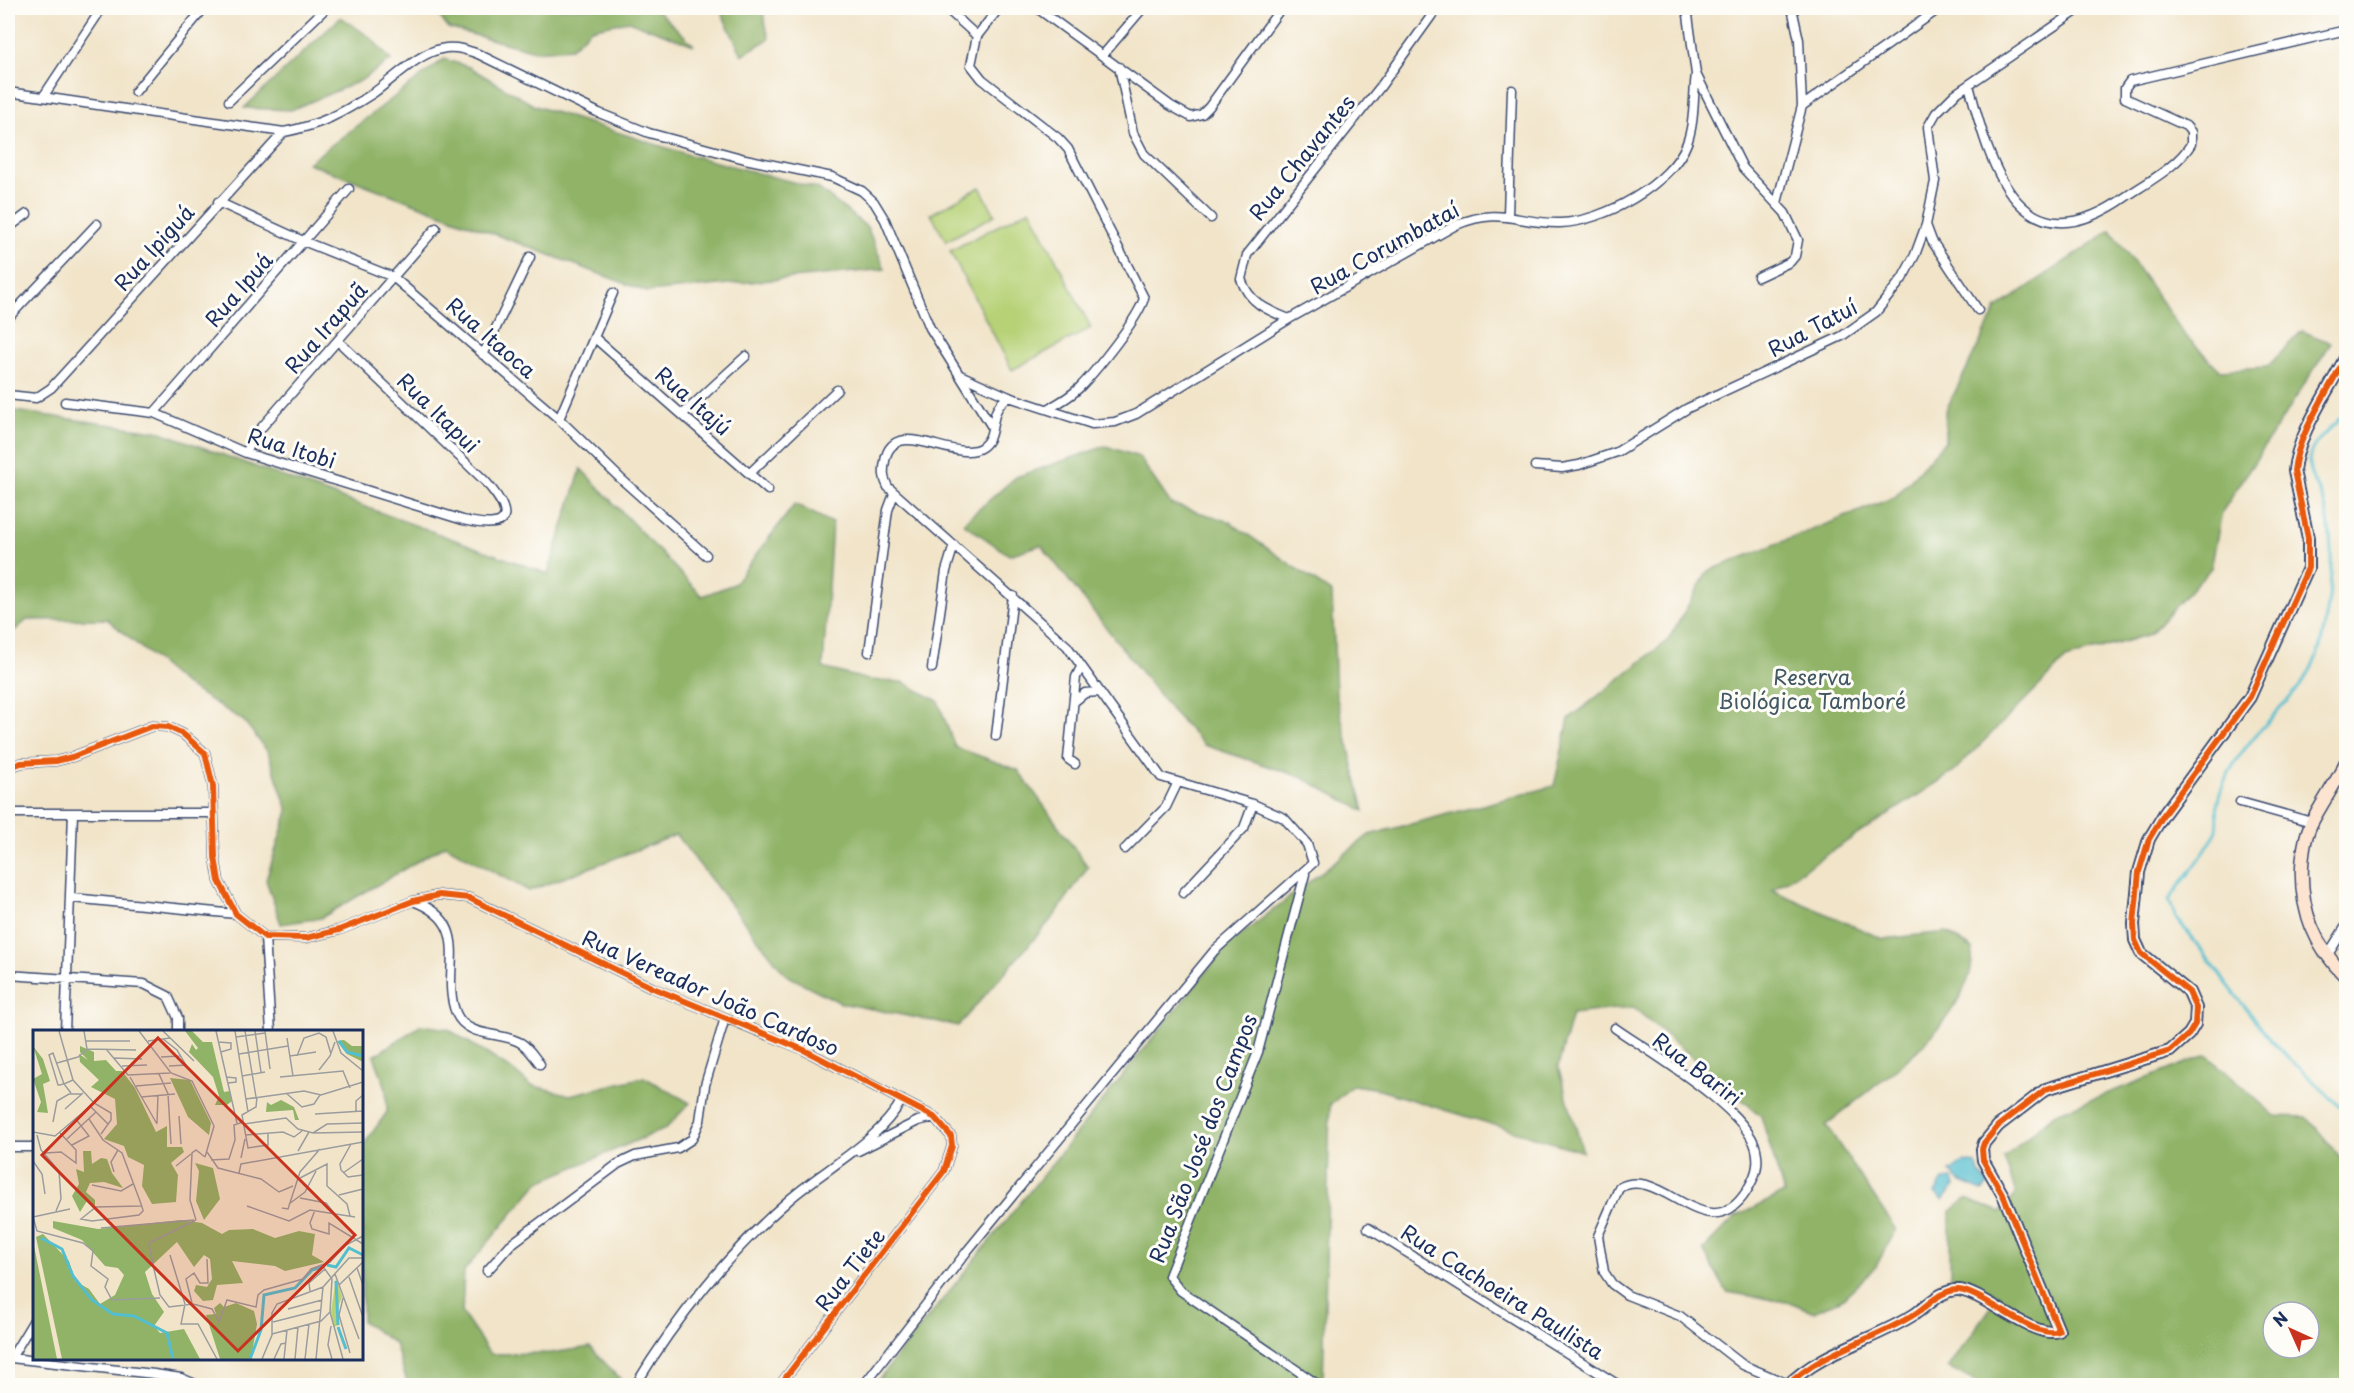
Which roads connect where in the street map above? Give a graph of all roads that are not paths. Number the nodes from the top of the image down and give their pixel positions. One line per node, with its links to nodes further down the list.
1 (102, 8): 23 (street)
2 (204, 8): 22 (street)
3 (326, 8): 24 (street)
4 (946, 8): 15 (street)
5 (999, 8): 15 (street)
6 (1037, 8): 16 (street)
7 (1143, 8): 16 (street)
8 (1281, 8): 17 (street)
9 (1437, 8): 44 (street, Rua Chavantes)
10 (1687, 8): 18 (street)
11 (1792, 8): 25 (street)
12 (1940, 8): 25 (street)
13 (2081, 8): 19 (street, Rua Tatuí)
14 (2346, 30): 19 (street)
15 (976, 36): 56 (street)
16 (1103, 55): 17 (street)
17 (1119, 67): 32 (street)
18 (1696, 74): 29 (street); 31 (street, Rua Corumbataí)
19 (1969, 85): 34 (street, Rua Tatuí)
20 (1512, 90): 31 (street)
21 (8, 92): 23 (street)
22 (135, 92)
23 (43, 97): 26 (street)
24 (229, 101)
25 (1802, 106): 29 (street)
26 (284, 132): 28 (street, Rua Ipiguá); 50 (street)
27 (348, 189): 37 (street, Rua Ipuá)
28 (218, 202): 37 (street, Rua Itaoca); 53 (street, Rua Ipiguá)
29 (1777, 203): 40 (street)
30 (27, 214): 35 (street)
31 (1508, 215): 44 (street, Rua Corumbataí)
32 (1211, 218)
33 (97, 225): 43 (street)
34 (1926, 225): 42 (street); 62 (street, Rua Tatuí)
35 (8, 228)
36 (436, 228): 39 (street, Rua Irapuã)
37 (303, 241): 39 (street, Rua Itaoca); 57 (street, Rua Ipuá)
38 (530, 257): 47 (street)
39 (393, 277): 46 (street, Rua Irapuã); 47 (street, Rua Itaoca)
40 (1758, 277)
41 (613, 293): 45 (street)
42 (1978, 310)
43 (8, 318)
44 (1289, 319): 56 (street, Rua Corumbataí)
45 (596, 339): 58 (street, Rua Itajú); 59 (street)
46 (338, 341): 61 (street, Rua Irapuã); 66 (street, Rua Itapui)
47 (483, 355): 59 (street, Rua Itaoca)
48 (746, 356): 58 (street)
49 (2346, 356): 51 (street)
50 (960, 375): 54 (street, Rua Corumbataí); 60 (street)
51 (2341, 377): 114 (street)
52 (837, 390): 63 (street)
53 (8, 395)
54 (1010, 397): 56 (street, Rua Corumbataí); 60 (street)
55 (65, 402): 57 (street, Rua Itobi)
56 (1048, 409)
57 (154, 412): 61 (street, Rua Itobi)
58 (683, 414): 63 (street, Rua Itajú)
59 (559, 419): 68 (street, Rua Itaoca)
60 (992, 427): 65 (street)
61 (246, 453): 66 (street, Rua Itobi)
62 (1535, 466)
63 (750, 473): 64 (street, Rua Itajú)
64 (768, 490)
65 (894, 494): 67 (street); 70 (street)
66 (505, 515)
67 (954, 545): 69 (street); 72 (street)
68 (706, 555)
69 (1013, 597): 71 (street); 75 (street)
70 (869, 652)
71 (1081, 667): 73 (street); 74 (street)
72 (932, 668)
73 (1098, 692): 74 (street); 79 (street)
74 (1074, 702): 77 (street)
75 (996, 736)
76 (2346, 762): 85 (main road)
77 (1075, 764)
78 (8, 770): 84 (street)
79 (1178, 784): 81 (street); 86 (street)
80 (2240, 802): 85 (street)
81 (1253, 804): 87 (street); 88 (street)
82 (8, 813): 83 (street)
83 (73, 813): 84 (street); 89 (street)
84 (213, 813): 91 (street)
85 (2312, 822): 94 (main road)
86 (1125, 849)
87 (1313, 863): 118 (street); 119 (street, Rua São José dos Campos)
88 (1183, 893)
89 (72, 898): 91 (street); 97 (street)
90 (413, 901): 93 (street, Rua Vereador João Cardoso); 98 (street, Rua Vereador João Cardoso); 103 (street)
91 (236, 914): 93 (street)
92 (2346, 926): 94 (street)
93 (265, 937): 102 (street)
94 (2327, 956): 96 (main road)
95 (8, 975): 97 (street)
96 (2346, 977)
97 (68, 980): 100 (street); 101 (street)
98 (725, 1018): 104 (street, Rua Vereador João Cardoso); 111 (street)
99 (1614, 1028): 114 (street, Rua Bariri)
100 (65, 1030)
101 (178, 1030)
102 (271, 1030)
103 (540, 1064)
104 (902, 1100): 105 (street, Rua Vereador João Cardoso); 108 (street)
105 (933, 1117): 108 (street); 109 (street, Rua Vereador João Cardoso)
106 (8, 1147): 107 (street)
107 (33, 1147)
108 (849, 1155): 116 (street)
109 (944, 1171): 117 (street, Rua Tiete)
110 (1368, 1228): 120 (street, Rua Cachoeira Paulista)
111 (488, 1271)
112 (33, 1322): 113 (street)
113 (9, 1359): 115 (street)
114 (1788, 1385)
115 (200, 1386)
116 (636, 1386)
117 (779, 1386)
118 (863, 1386)
119 (1320, 1386)
120 (1620, 1386)

